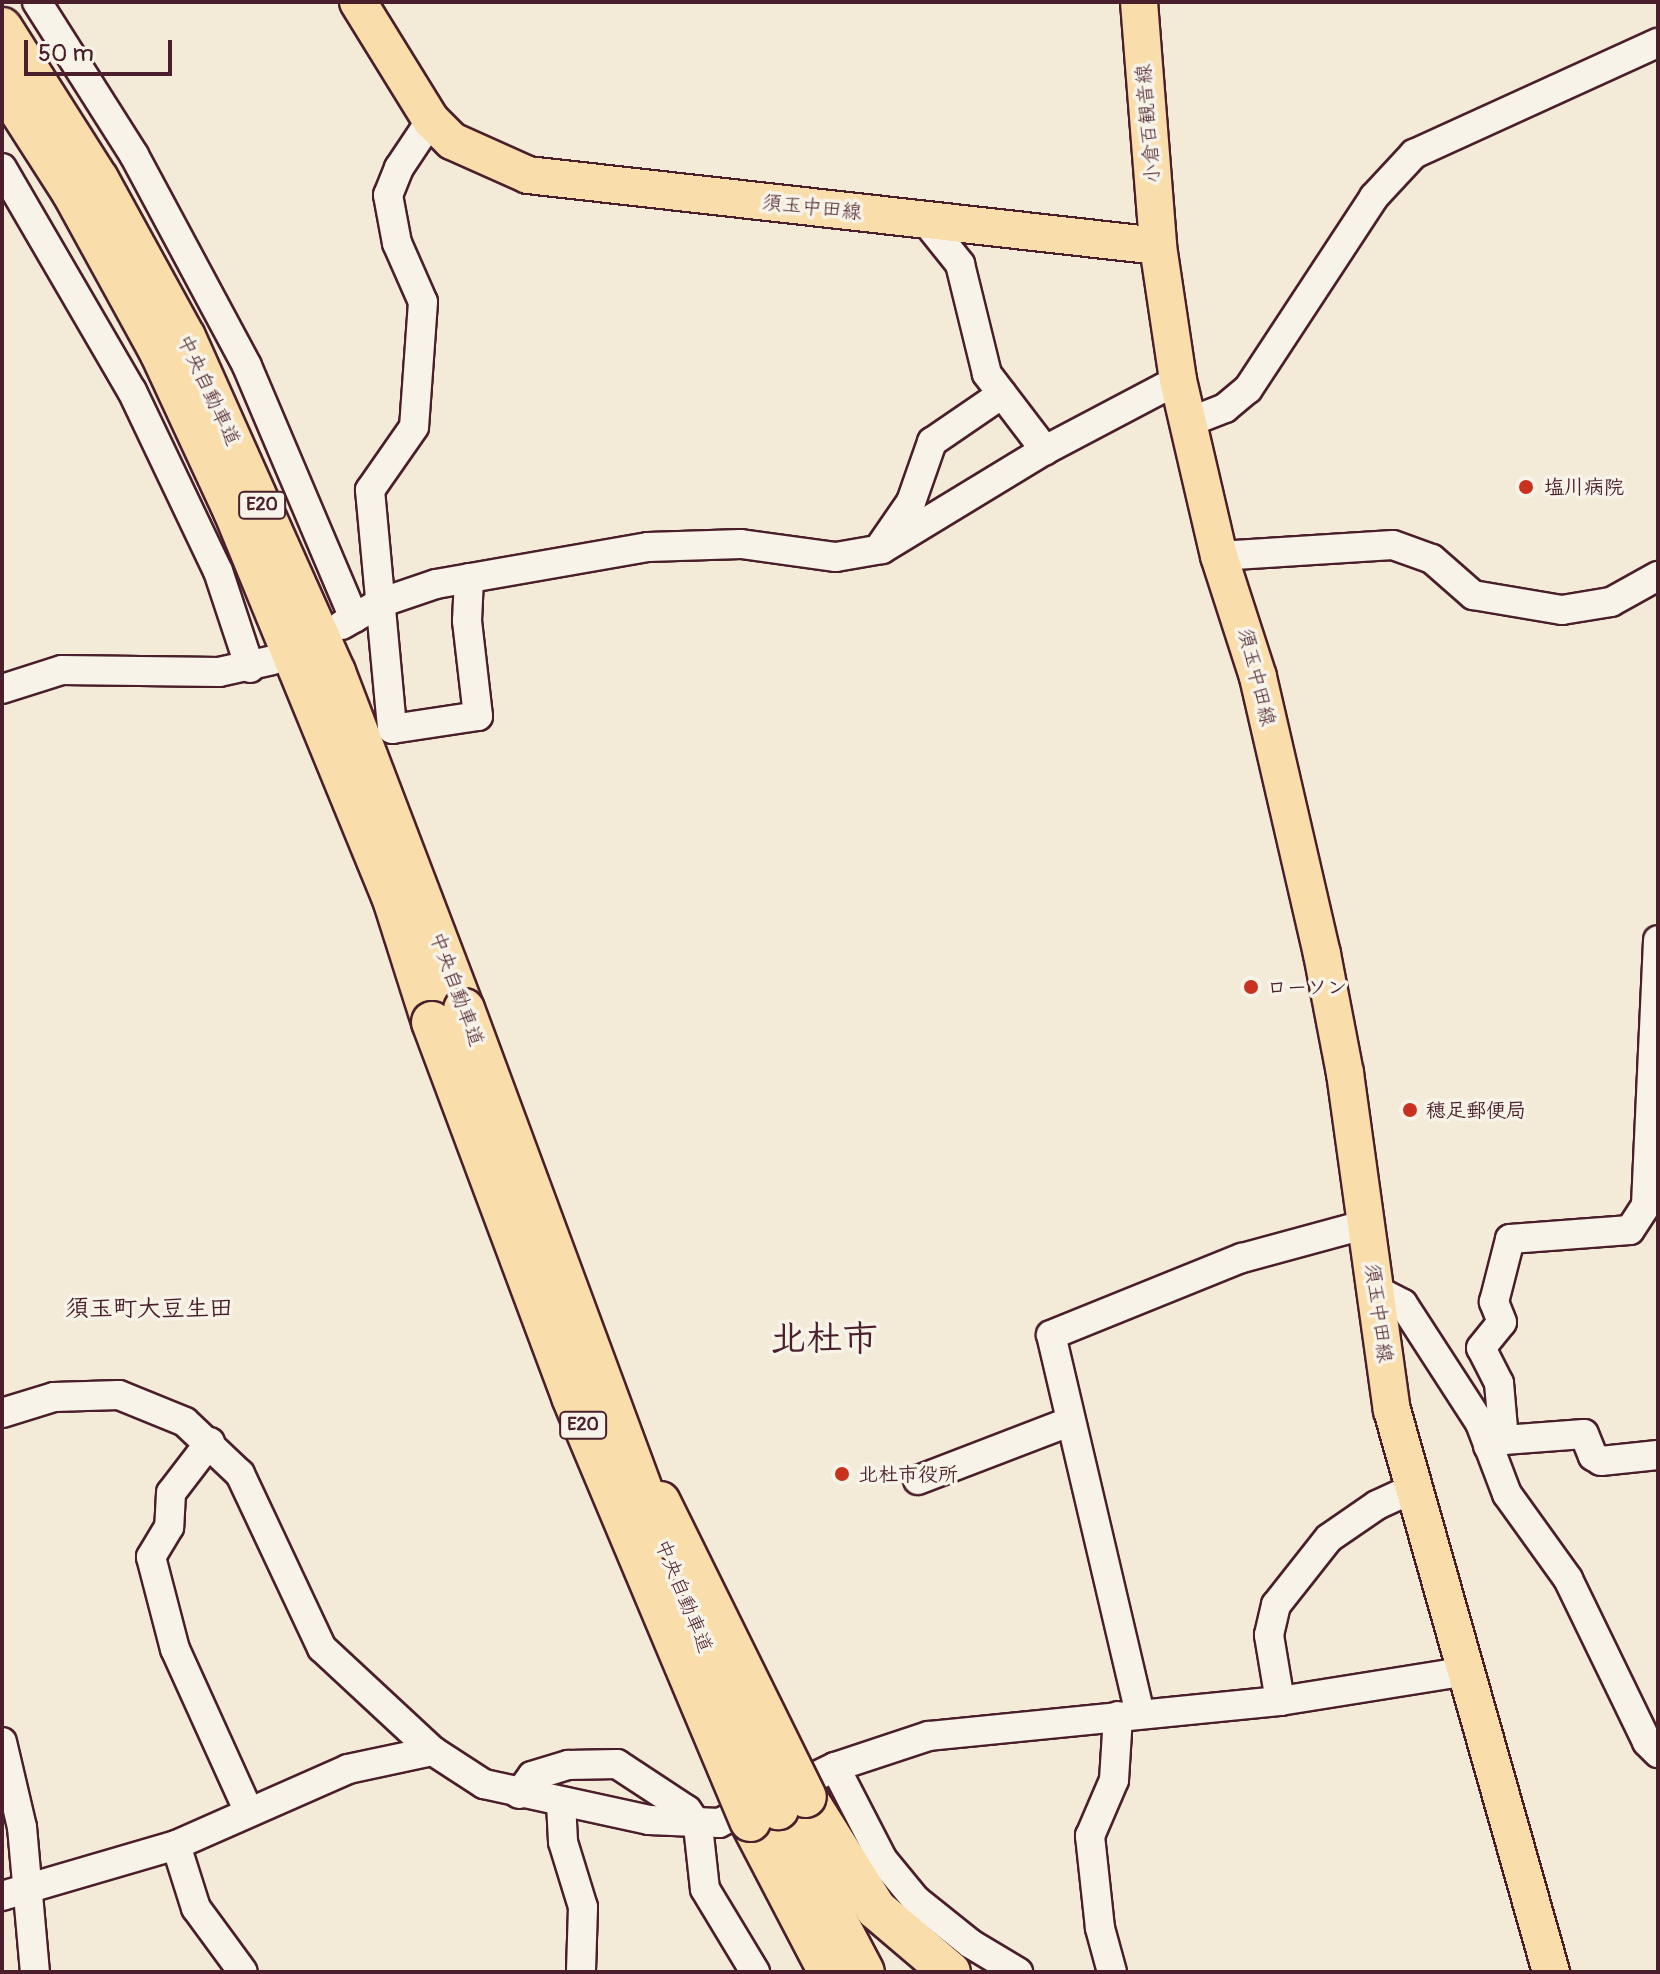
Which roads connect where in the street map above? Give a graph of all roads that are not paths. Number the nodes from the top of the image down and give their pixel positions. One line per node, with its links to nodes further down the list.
1 (37, 2): 19 (street)
2 (358, 2): 7 (main road, 須玉中田線)
3 (1139, 2): 10 (main road, 小倉百観音線)
4 (2, 28): 22 (highway, 中央自動車道 / E20)
5 (1658, 43): 13 (street)
6 (2, 83): 22 (highway, 中央自動車道 / E20)
7 (431, 120): 9 (main road, 須玉中田線); 19 (street)
8 (2, 168): 20 (street)
9 (924, 219): 10 (main road, 須玉中田線); 12 (street)
10 (1158, 246): 11 (main road, 須玉中田線)
11 (1178, 380): 13 (main road, 須玉中田線); 14 (street)
12 (1002, 394): 14 (street); 15 (street)
13 (1187, 423): 16 (main road, 須玉中田線)
14 (1045, 450): 15 (street)
15 (876, 550): 18 (street)
16 (1219, 556): 17 (street); 23 (main road, 須玉中田線)
17 (1658, 576)
18 (469, 578): 19 (street); 19 (street)
19 (380, 603)
20 (2, 689)
21 (1658, 940): 28 (street)
22 (448, 1016): 41 (highway, 中央自動車道 / E20, bridge); 41 (highway, 中央自動車道 / E20, bridge)
23 (1367, 1224): 24 (main road, 須玉中田線); 26 (street)
24 (1376, 1290): 28 (street); 31 (main road, 須玉中田線)
25 (2, 1413): 27 (street)
26 (1069, 1422): 30 (street); 34 (street)
27 (210, 1442): 36 (street); 42 (street)
28 (1496, 1443): 29 (street); 37 (street)
29 (1658, 1455)
30 (918, 1480)
31 (1416, 1487): 32 (main road, 須玉中田線); 33 (street)
32 (1468, 1671): 33 (street); 55 (main road, 須玉中田線)
33 (1280, 1701): 34 (street)
34 (1129, 1715): 38 (street); 54 (street)
35 (2, 1742): 45 (street)
36 (433, 1751): 39 (street); 42 (street)
37 (1658, 1753)
38 (835, 1767): 43 (street); 53 (street)
39 (519, 1794): 40 (street); 43 (street)
40 (561, 1803): 43 (street); 48 (street)
41 (778, 1809): 50 (highway, 中央自動車道 / E20); 51 (highway, 中央自動車道 / E20); 52 (highway)
42 (248, 1810): 44 (street)
43 (698, 1826): 49 (street)
44 (176, 1845): 45 (street); 47 (street)
45 (14, 1892): 46 (street)
46 (35, 1972)
47 (243, 1972)
48 (581, 1972)
49 (755, 1972)
50 (829, 1972)
51 (864, 1972)
52 (950, 1972)
53 (1018, 1972)
54 (1112, 1972)
55 (1551, 1972)

